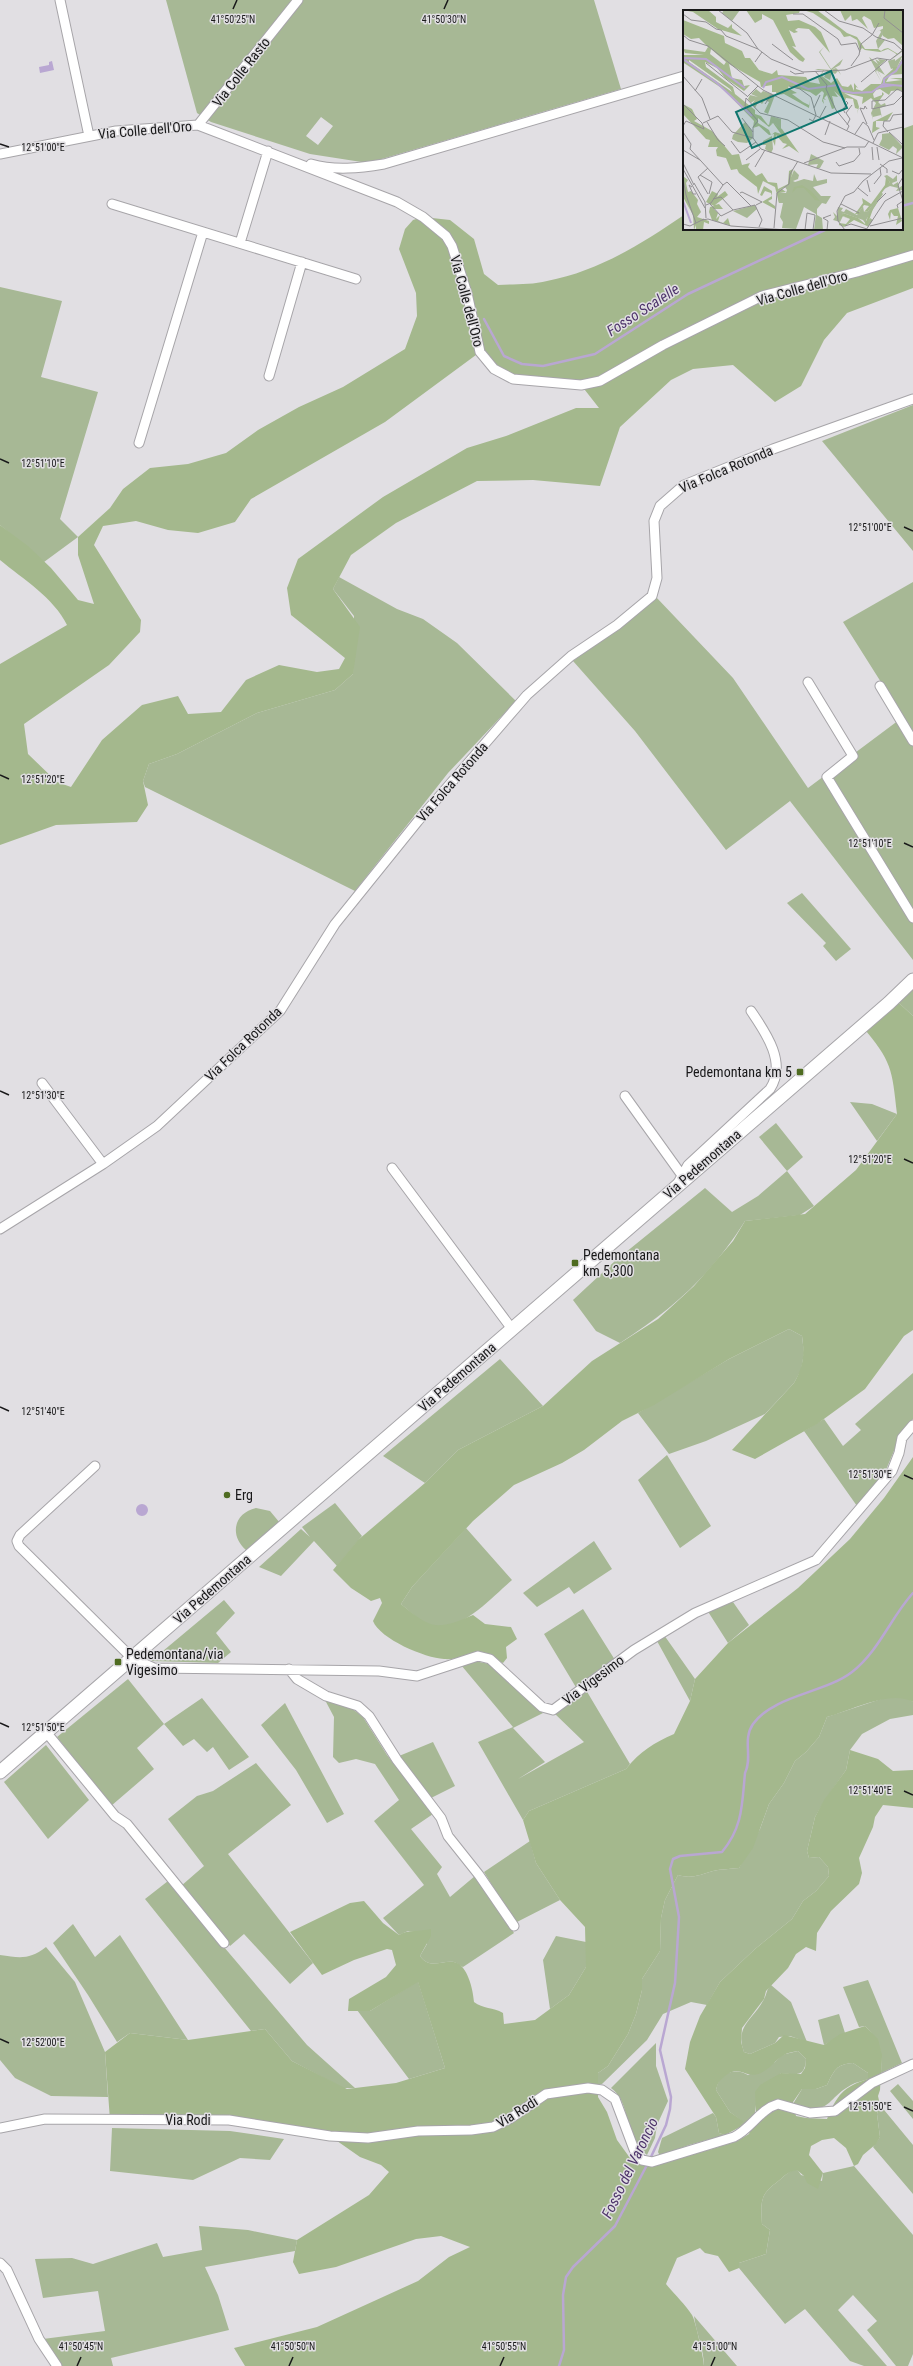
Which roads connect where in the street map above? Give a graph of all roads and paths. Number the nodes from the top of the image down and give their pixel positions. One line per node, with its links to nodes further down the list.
1 (60, 0): 5 (street, Via Colle dell'Oro)
2 (298, 0): 4 (street, Via Colle Rasto)
3 (683, 76): 8 (street)
4 (198, 125): 5 (street, Via Colle dell'Oro); 6 (street, Via Colle dell'Oro)
5 (89, 136): 7 (street, Via Colle dell'Oro)
6 (268, 151): 8 (street, Via Colle dell'Oro); 11 (street)
7 (0, 154)
8 (287, 158): 12 (street, Via Colle dell'Oro)
9 (112, 204): 10 (street)
10 (203, 232): 11 (street); 17 (street)
11 (240, 243): 13 (street)
12 (913, 255)
13 (302, 262): 14 (street); 15 (street)
14 (356, 279)
15 (269, 376)
16 (913, 399): 26 (street, Via Folca Rotonda)
17 (139, 443)
18 (808, 682): 21 (street)
19 (880, 686): 20 (street)
20 (913, 741)
21 (913, 918)
22 (913, 980): 28 (street, Via Pedemontana)
23 (751, 1011): 28 (street)
24 (42, 1083): 26 (street)
25 (625, 1096): 28 (street)
26 (103, 1164): 29 (street, Via Folca Rotonda)
27 (392, 1168): 30 (street)
28 (679, 1180): 30 (street, Via Pedemontana)
29 (0, 1229)
30 (512, 1329): 33 (street, Via Pedemontana)
31 (913, 1425): 34 (street, Via Vigesimo)
32 (95, 1466): 33 (street)
33 (132, 1658): 34 (street, Via Vigesimo); 35 (street, Via Pedemontana)
34 (290, 1669): 37 (street)
35 (46, 1732): 36 (street, Via Pedemontana); 38 (street)
36 (0, 1772)
37 (514, 1926)
38 (224, 1943)
39 (913, 2064): 40 (street, Via Rodi)
40 (0, 2128)
41 (0, 2263): 42 (street)
42 (57, 2366)

